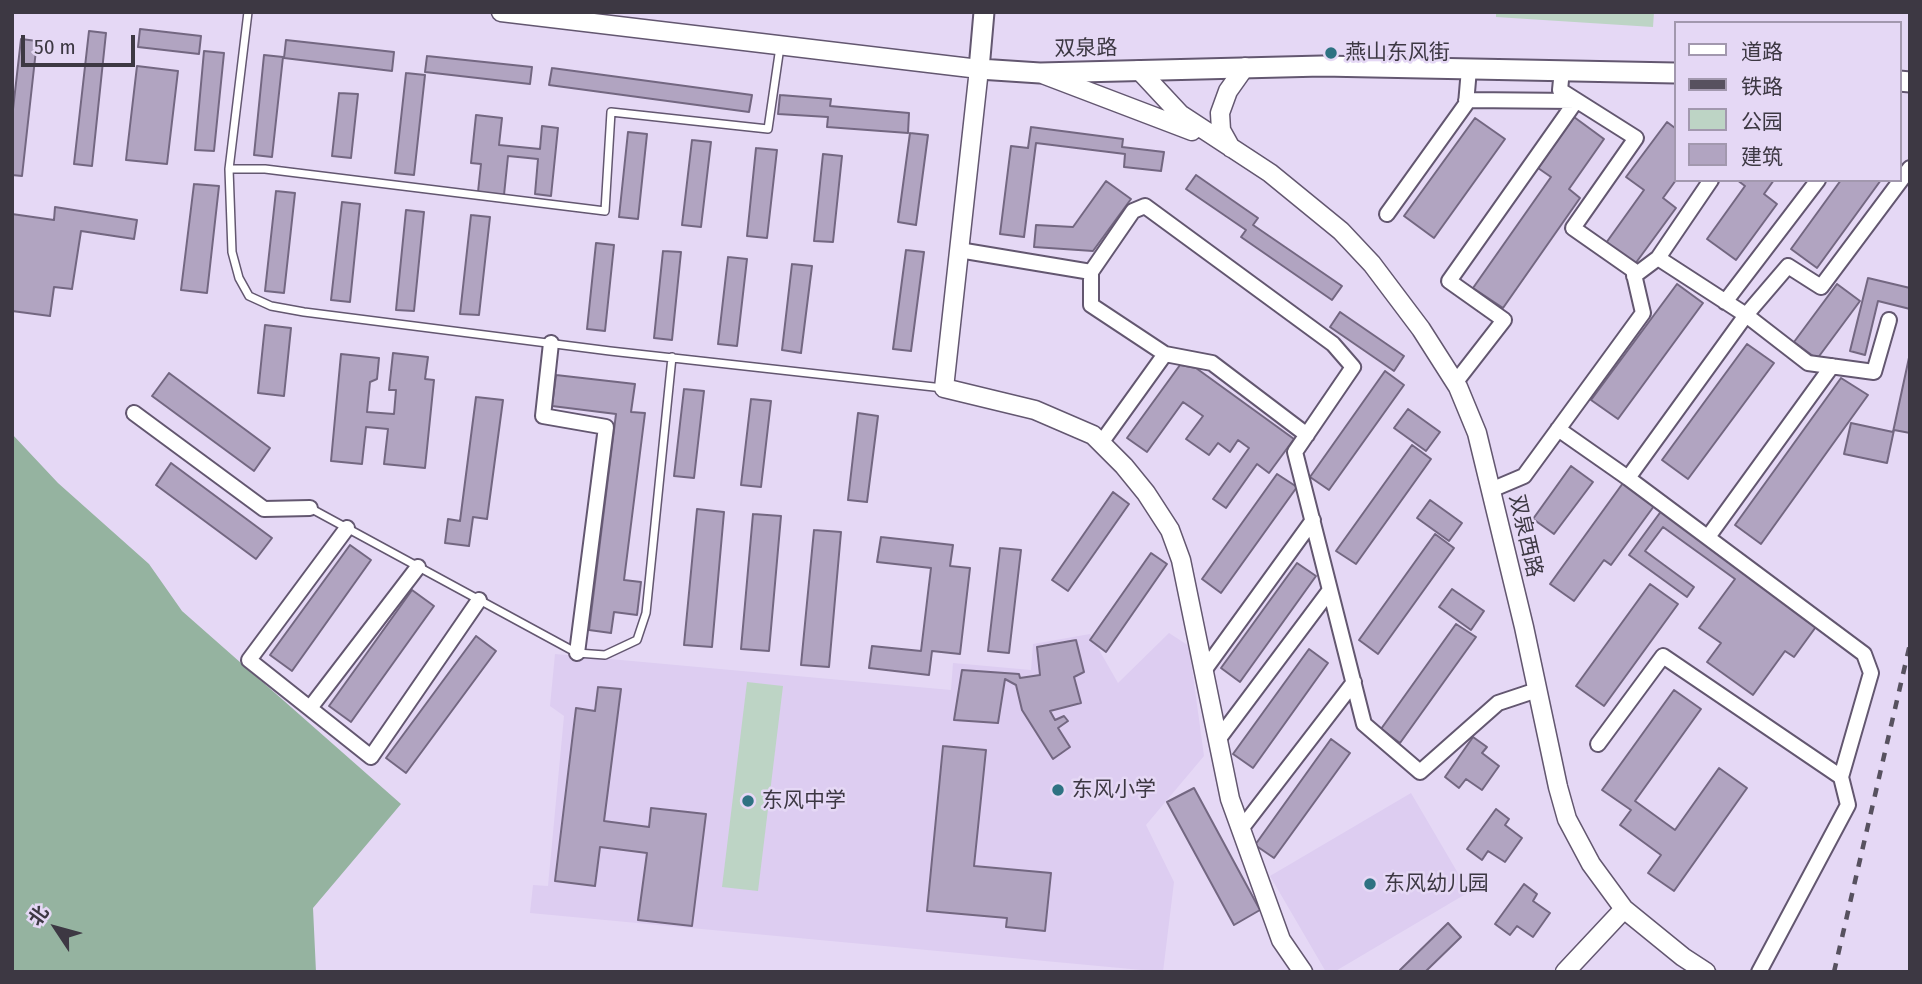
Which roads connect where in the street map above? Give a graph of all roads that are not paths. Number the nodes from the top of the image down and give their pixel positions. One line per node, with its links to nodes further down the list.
1 (248, 12): 15 (lane)
2 (501, 12): 4 (street, 双泉路)
3 (984, 12): 6 (main road)
4 (780, 47): 6 (street, 双泉路); 15 (lane)
5 (1245, 68): 7 (main road, 双泉路); 8 (main road, 双泉路); 14 (street)
6 (979, 69): 10 (main road, 双泉路); 20 (street)
7 (1469, 69): 9 (main road, 双泉路); 12 (street)
8 (1139, 70): 10 (main road, 双泉路); 14 (street, 双泉西路)
9 (1562, 70): 11 (main road, 双泉路); 13 (street)
10 (1040, 73): 14 (street, 双泉西路)
11 (1674, 73)
12 (1466, 100): 13 (street); 19 (street)
13 (1576, 101): 23 (street); 31 (street)
14 (1231, 148): 31 (street, 双泉西路)
15 (229, 169): 27 (lane)
16 (1710, 182): 21 (street)
17 (1816, 182): 24 (street)
18 (1900, 182): 25 (street)
19 (1387, 214)
20 (959, 250): 22 (street); 32 (street)
21 (1658, 258): 23 (street); 24 (street)
22 (1091, 272): 28 (street); 35 (street)
23 (1634, 276): 34 (street)
24 (1725, 302): 25 (street)
25 (1746, 315): 30 (street); 37 (street)
26 (1889, 320): 30 (street)
27 (551, 343): 29 (lane); 46 (street)
28 (1165, 354): 35 (street); 36 (street)
29 (672, 358): 32 (lane); 46 (lane)
30 (1832, 366): 42 (street)
31 (1455, 383): 38 (street, 双泉西路)
32 (944, 388): 36 (street)
33 (134, 413): 39 (street)
34 (1558, 429): 37 (street); 38 (street)
35 (1307, 435): 40 (street)
36 (1101, 443): 47 (street)
37 (1628, 478): 42 (street)
38 (1491, 490): 49 (street, 双泉西路)
39 (310, 508): 41 (lane)
40 (1313, 520): 44 (street); 47 (street)
41 (347, 528): 43 (lane); 50 (street)
42 (1708, 537): 53 (street)
43 (418, 567): 45 (lane); 50 (street)
44 (1331, 590): 48 (street); 51 (street)
45 (480, 600): 46 (lane); 50 (street)
46 (577, 653)
47 (1203, 672): 51 (street)
48 (1354, 682): 49 (street); 54 (street)
49 (1537, 690): 55 (street, 双泉西路)
50 (310, 708)
51 (1217, 741): 54 (street)
52 (1598, 744): 53 (street)
53 (1841, 777): 59 (street)
54 (1241, 829): 56 (street)
55 (1624, 909): 57 (street); 58 (street, 双泉西路)
56 (1303, 972)
57 (1564, 972)
58 (1706, 972)
59 (1759, 972)

